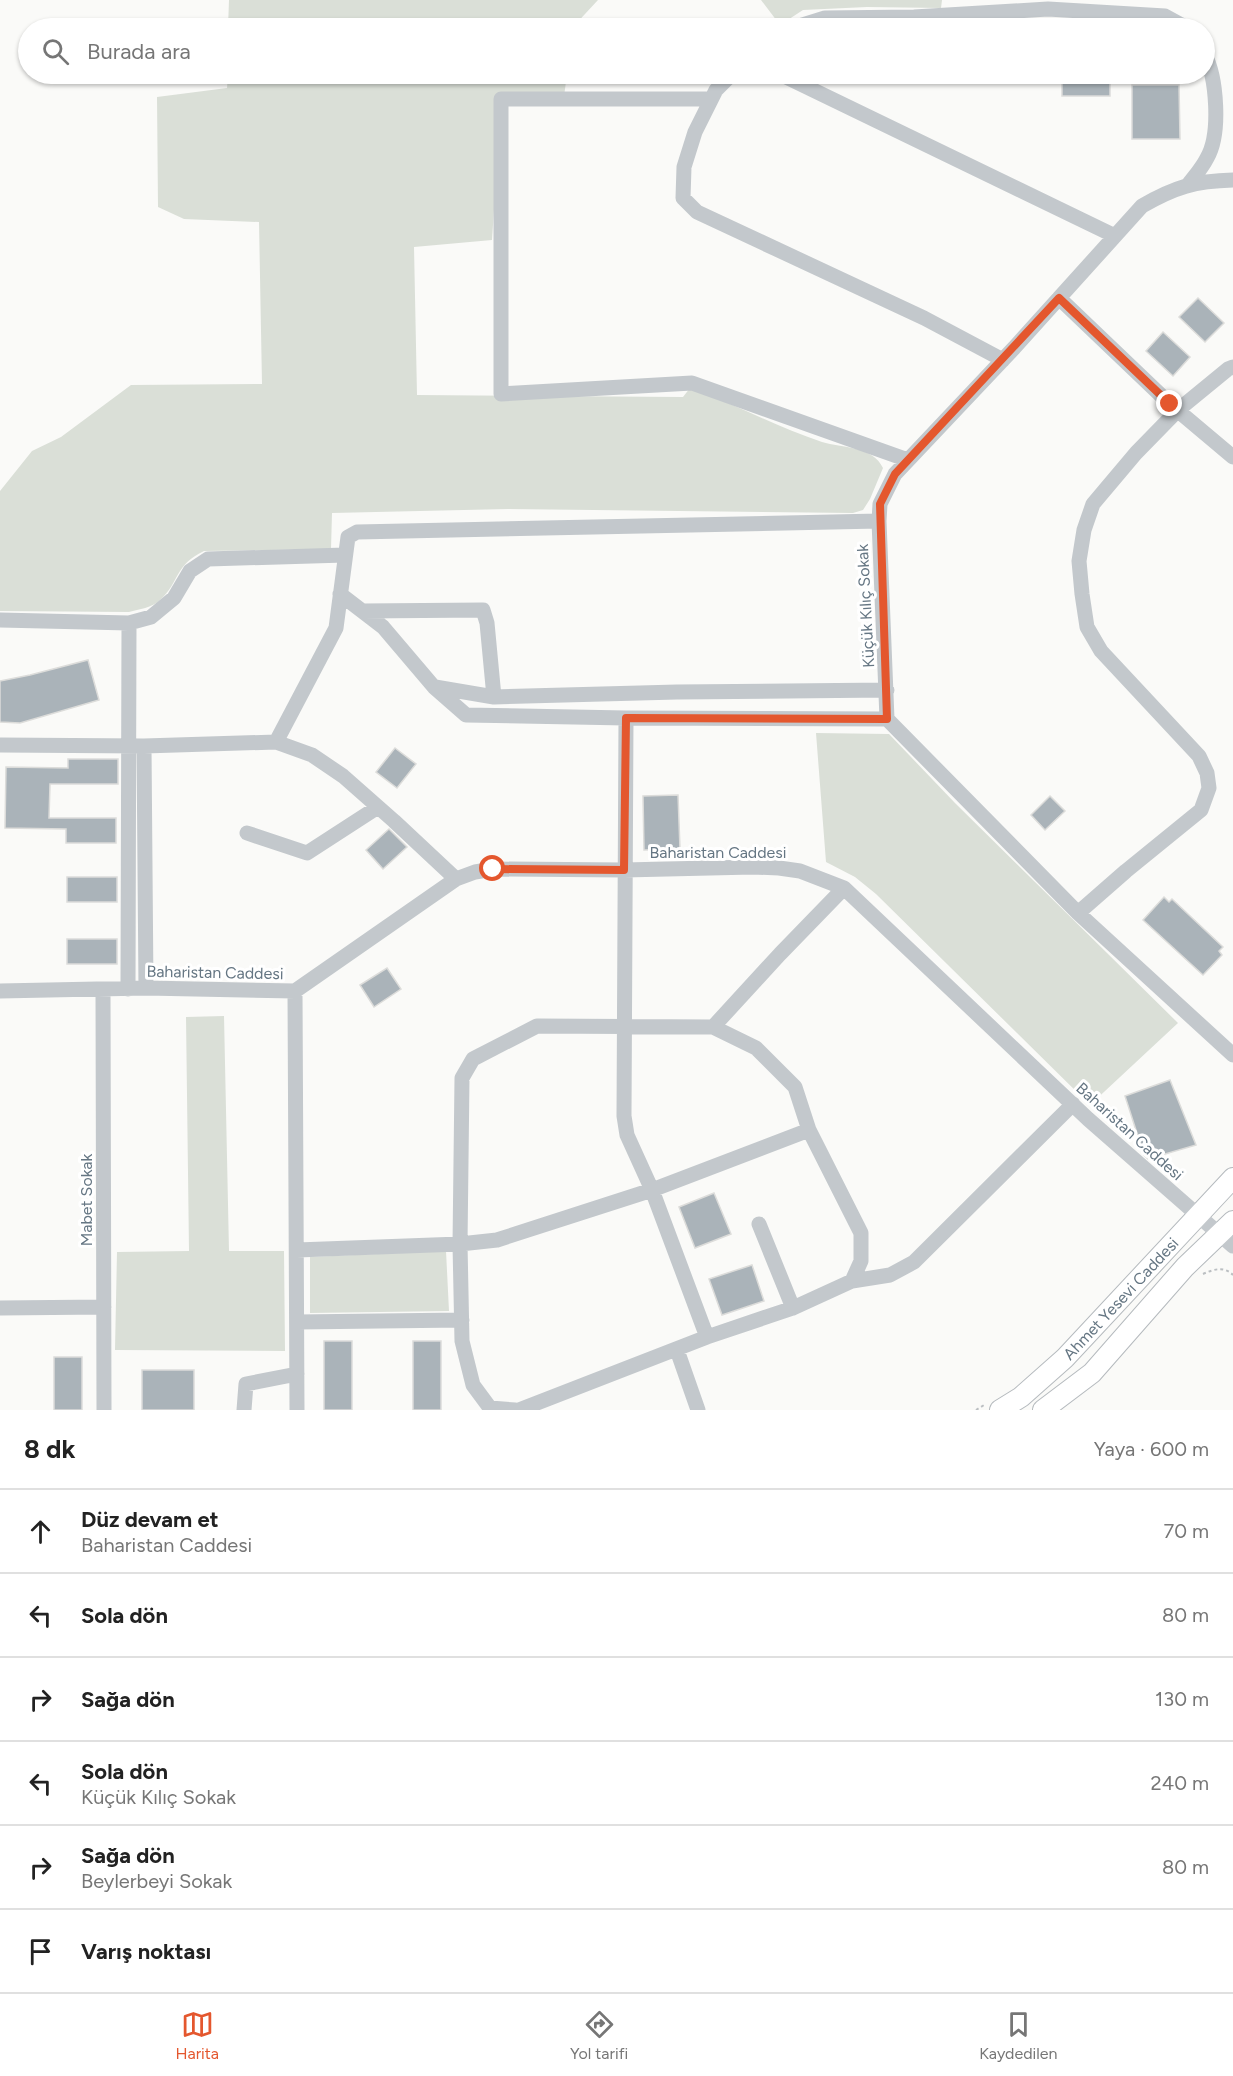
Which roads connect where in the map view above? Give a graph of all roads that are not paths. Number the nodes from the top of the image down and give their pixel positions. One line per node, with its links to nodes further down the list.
1 (950, 7): 2 (street); 3 (street)
2 (825, 18)
3 (1169, 18)
4 (722, 84): 7 (street)
5 (801, 84): 10 (street)
6 (1214, 84): 9 (street)
7 (711, 99): 12 (street); 16 (street)
8 (1233, 180): 9 (street, Küçük Kılıç Sokak)
9 (1188, 185): 10 (street, Küçük Kılıç Sokak)
10 (1115, 236): 11 (street, Küçük Kılıç Sokak)
11 (1059, 298): 12 (street, Küçük Kılıç Sokak); 14 (street)
12 (1003, 360): 16 (street, Küçük Kılıç Sokak)
13 (1233, 367): 14 (street)
14 (1178, 410): 15 (street); 36 (street)
15 (1233, 457)
16 (908, 460): 17 (street, Küçük Kılıç Sokak)
17 (879, 521): 18 (street); 24 (street, Küçük Kılıç Sokak)
18 (345, 555): 19 (street); 22 (street)
19 (340, 594): 20 (street); 28 (street)
20 (363, 611): 23 (street); 25 (street)
21 (0, 620): 22 (street)
22 (129, 623): 30 (street)
23 (434, 687): 25 (street); 26 (street)
24 (887, 690): 25 (street); 27 (street, Küçük Kılıç Sokak)
25 (494, 697)
26 (626, 718): 27 (street); 33 (street)
27 (887, 719): 36 (street)
28 (276, 742): 30 (street); 31 (street)
29 (0, 745): 30 (street)
30 (137, 746): 37 (street); 39 (street)
31 (378, 807): 32 (street); 34 (street)
32 (248, 832)
33 (624, 870): 34 (street, Baharistan Caddesi); 35 (street, Baharistan Caddesi); 42 (street)
34 (456, 879): 41 (street, Baharistan Caddesi)
35 (844, 888): 43 (street); 45 (street, Baharistan Caddesi)
36 (1078, 913): 44 (street)
37 (146, 988): 39 (street, Baharistan Caddesi); 41 (street, Baharistan Caddesi)
38 (103, 989): 39 (street, Baharistan Caddesi); 40 (street, Baharistan Caddesi); 55 (street, Mabet Sokak)
39 (128, 989)
40 (0, 991)
41 (295, 991): 53 (street)
42 (624, 1027): 43 (street); 48 (street); 52 (street)
43 (713, 1027): 46 (street)
44 (1233, 1055)
45 (1073, 1104): 49 (street, Baharistan Caddesi); 54 (street)
46 (809, 1130): 48 (street); 54 (street)
47 (1233, 1178): 49 (main road, Ahmet Yesevi Caddesi)
48 (652, 1190): 52 (street); 60 (street)
49 (1197, 1216): 51 (street, Baharistan Caddesi); 69 (main road, Ahmet Yesevi Caddesi)
50 (759, 1224): 57 (street)
51 (1229, 1234): 70 (main road, Ahmet Yesevi Caddesi)
52 (460, 1244): 53 (street); 58 (street)
53 (297, 1250): 59 (street)
54 (852, 1281): 57 (street)
55 (104, 1307): 56 (street); 64 (street, Mabet Sokak)
56 (0, 1308)
57 (793, 1308): 60 (street)
58 (462, 1320): 59 (street); 63 (street)
59 (297, 1322): 62 (street)
60 (707, 1337): 61 (street)
61 (677, 1350): 67 (street); 68 (street)
62 (297, 1374): 65 (street); 66 (street)
63 (490, 1409): 67 (street)
64 (104, 1410)
65 (244, 1410)
66 (297, 1410)
67 (517, 1410)
68 (698, 1410)
69 (1000, 1410)
70 (1043, 1410)

